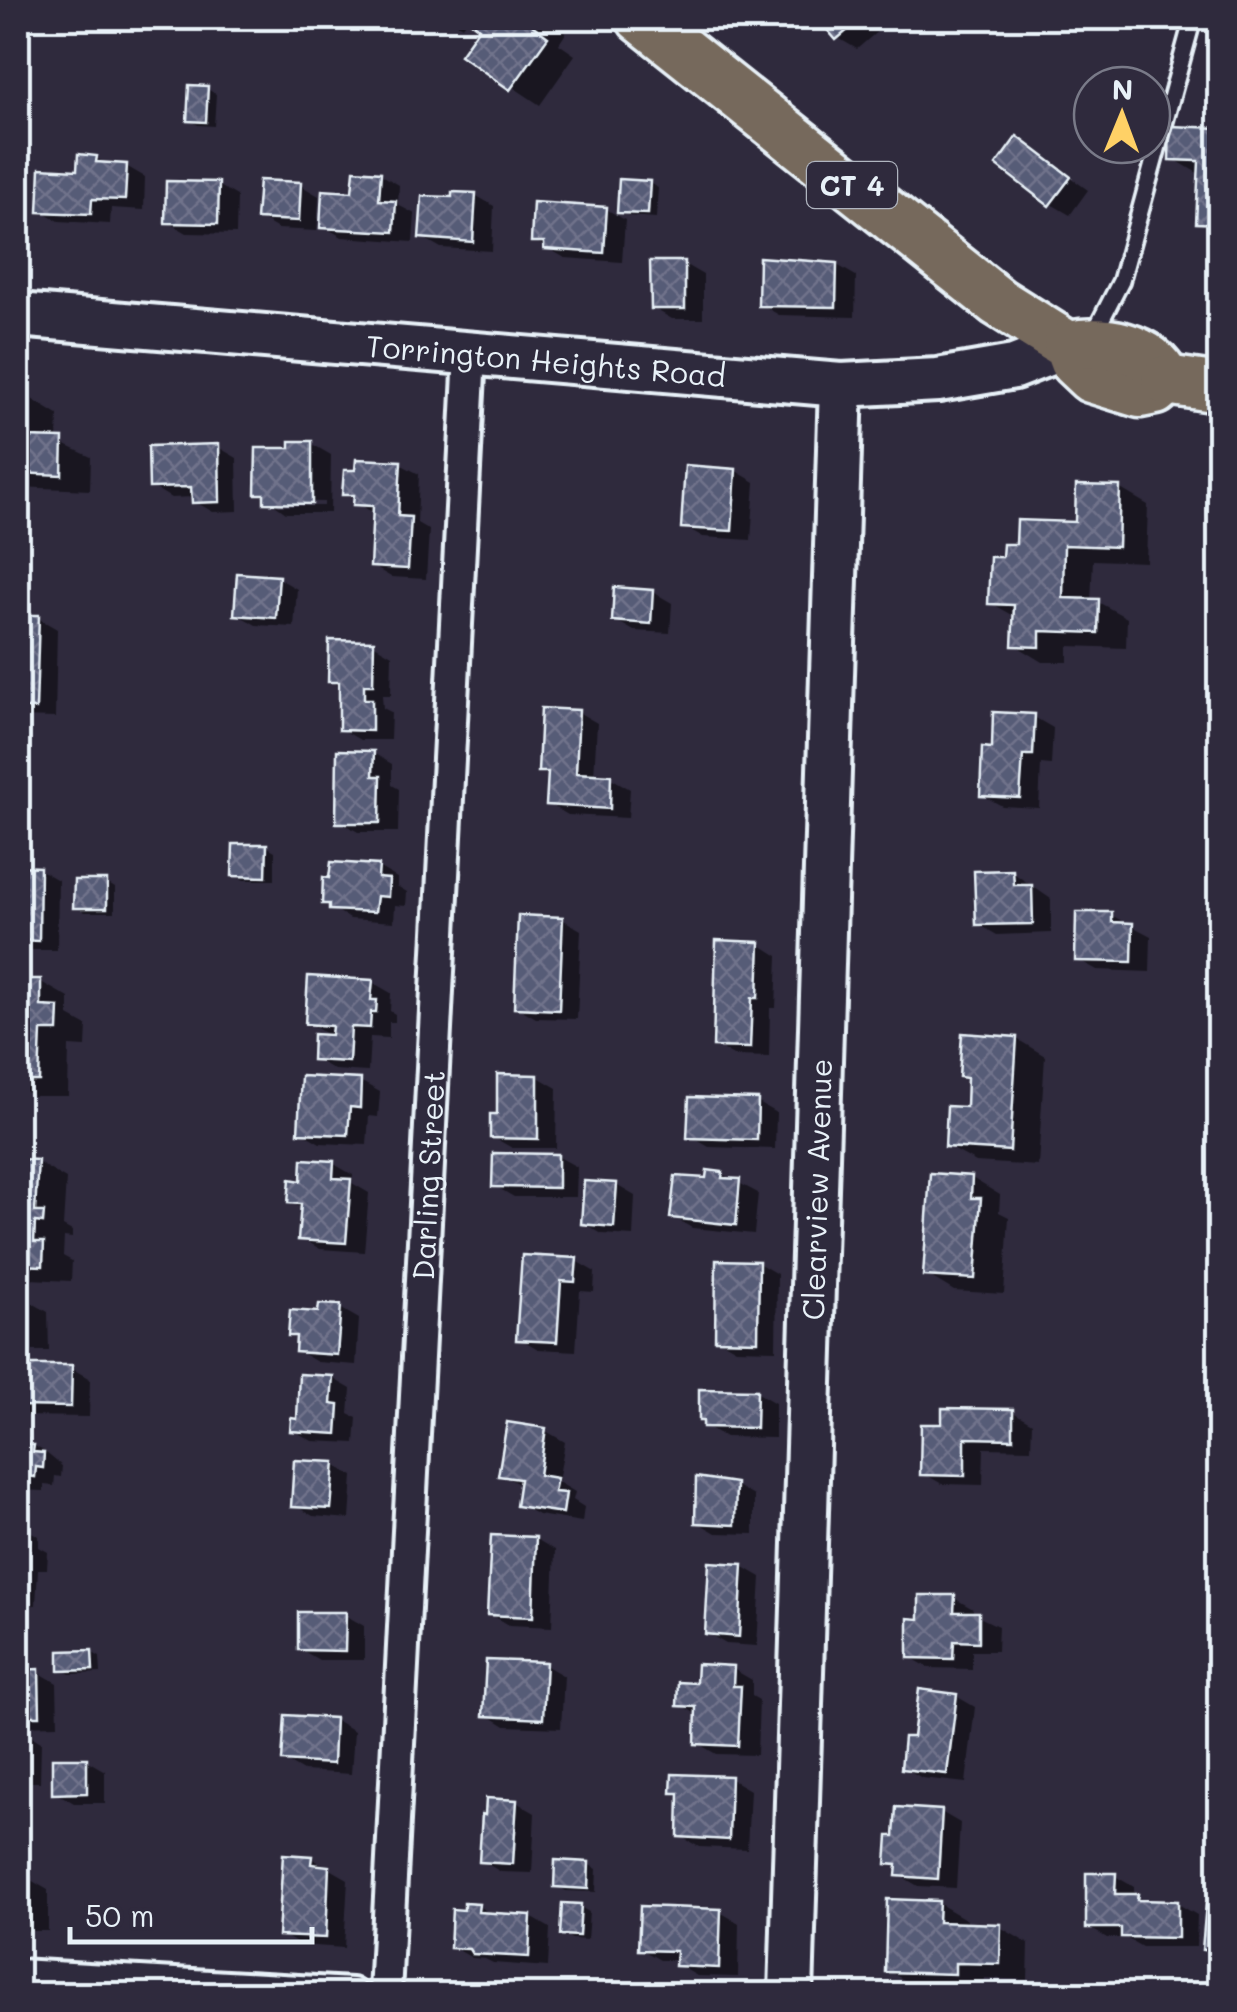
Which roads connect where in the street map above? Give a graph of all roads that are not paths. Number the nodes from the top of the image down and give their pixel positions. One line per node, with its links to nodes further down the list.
1 (640, 18): 4 (main road, CT 4)
2 (1193, 18): 4 (lane)
3 (18, 315): 5 (street, Torrington Heights Road)
4 (1068, 346): 6 (street, Torrington Heights Road); 7 (main road)
5 (470, 354): 6 (street, Torrington Heights Road); 10 (street, Darling Street)
6 (842, 385): 11 (street, Clearview Avenue)
7 (1220, 388)
8 (18, 1975): 9 (street)
9 (351, 1994)
10 (384, 1994)
11 (791, 1994)

